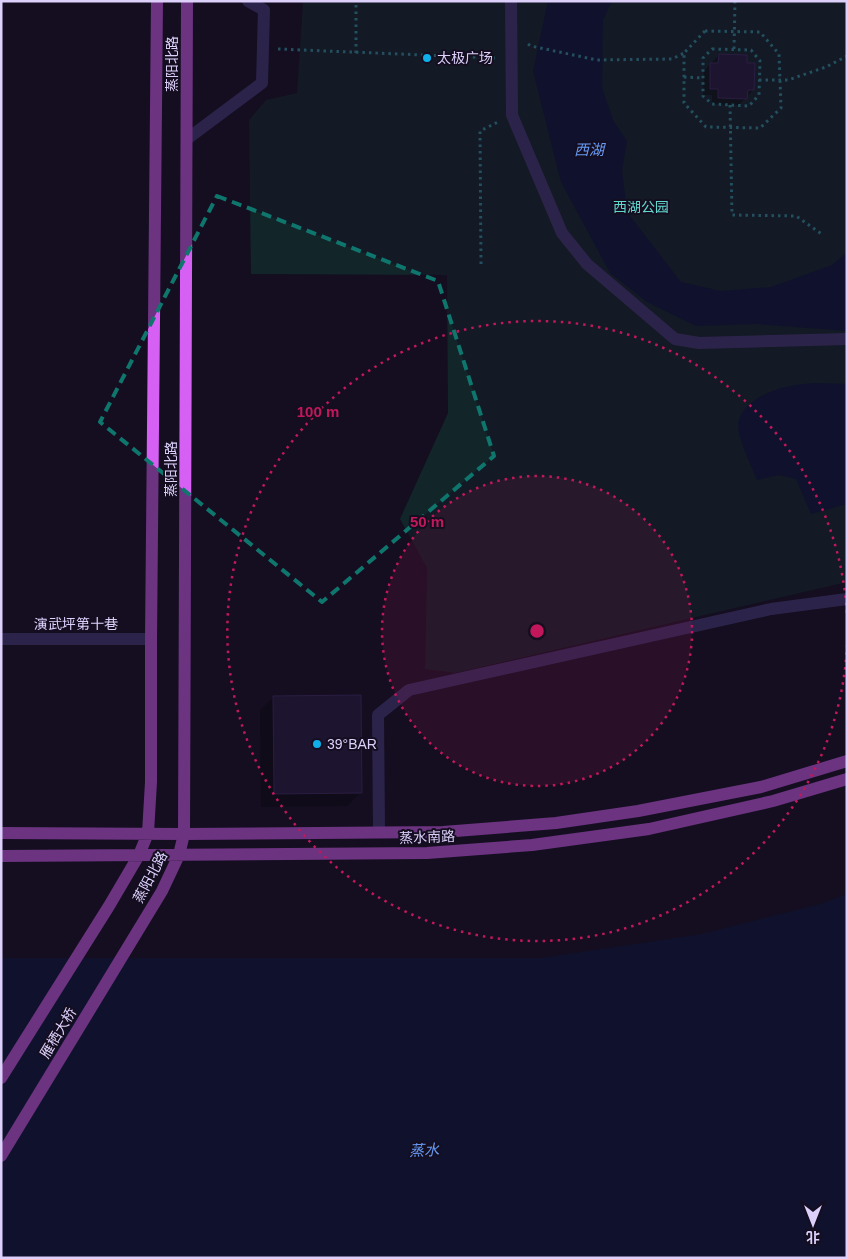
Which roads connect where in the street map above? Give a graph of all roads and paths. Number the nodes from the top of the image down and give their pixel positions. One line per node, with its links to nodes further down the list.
1 (157, 1): 28 (main road, 蒸阳北路)
2 (187, 1): 22 (main road, 蒸阳北路)
3 (248, 1): 9 (street)
4 (356, 1): 11 (path)
5 (512, 1): 14 (street)
6 (735, 1): 7 (path)
7 (735, 31): 10 (path); 12 (path); 18 (path)
8 (531, 46): 12 (path)
9 (263, 49): 11 (path); 22 (street)
10 (734, 49): 16 (path); 17 (path)
11 (356, 53): 14 (path)
12 (684, 53): 15 (path)
13 (847, 56): 18 (path)
14 (512, 59): 20 (street)
15 (684, 77): 16 (path); 21 (path)
16 (703, 78): 19 (path)
17 (759, 80): 18 (path); 19 (path)
18 (780, 80): 21 (path)
19 (730, 105): 21 (path)
20 (512, 116): 24 (path); 25 (street)
21 (730, 128): 23 (path)
22 (187, 140): 34 (main road, 蒸阳北路)
23 (822, 235)
24 (481, 264)
25 (847, 339)
26 (847, 599): 31 (street)
27 (1, 639): 28 (street, 演武坪第十巷)
28 (151, 639): 33 (main road, 蒸阳北路)
29 (847, 761): 31 (main road, 蒸水南路)
30 (847, 778): 36 (main road, 蒸水南路)
31 (379, 832): 34 (main road, 蒸水南路)
32 (1, 833): 33 (main road, 蒸水南路)
33 (148, 833): 34 (main road, 蒸水南路); 35 (main road, 蒸阳北路)
34 (184, 834): 36 (main road, 蒸阳北路)
35 (139, 855): 36 (main road, 蒸水南路); 37 (main road, 蒸水南路); 38 (main road, 蒸阳北路)
36 (179, 855): 39 (main road, 蒸阳北路)
37 (1, 856)
38 (109, 906): 40 (main road, 雁栖大桥)
39 (140, 926): 41 (main road, 雁栖大桥)
40 (1, 1078)
41 (1, 1156)

